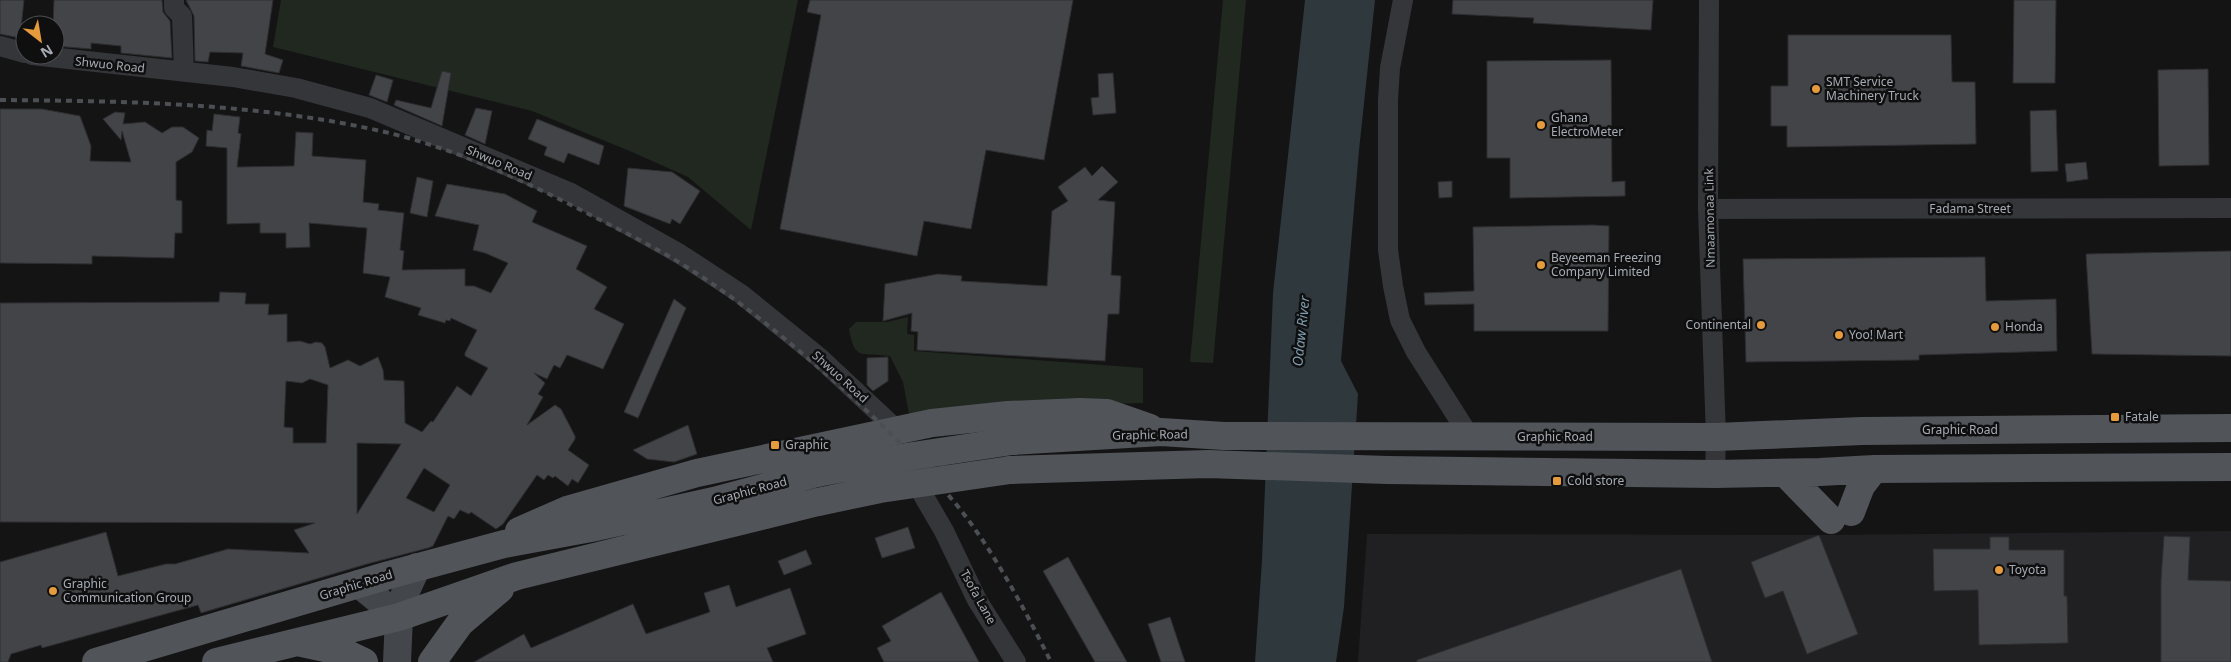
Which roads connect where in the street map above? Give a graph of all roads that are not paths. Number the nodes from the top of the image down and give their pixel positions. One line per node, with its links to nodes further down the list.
1 (174, 0): 7 (street)
2 (1404, 0): 13 (street)
3 (1709, 0): 9 (street, Nmaamonaa Link)
4 (0, 46): 5 (street)
5 (15, 50)
6 (65, 60): 7 (street, Shwuo Road)
7 (184, 72): 11 (street, Shwuo Road)
8 (2231, 208): 9 (street, Fadama Street)
9 (1708, 209): 14 (street, Nmaamonaa Link)
10 (2231, 428): 14 (main road, Graphic Road)
11 (898, 430): 12 (main road); 21 (main road)
12 (1161, 432): 13 (main road, Graphic Road); 21 (main road, Graphic Road, bridge)
13 (1470, 437): 14 (main road, Graphic Road)
14 (1716, 437): 19 (street, Nmaamonaa Link)
15 (1114, 466): 19 (main road, Graphic Road); 20 (main road); 22 (main road, Graphic Road, bridge)
16 (2231, 467): 17 (main road, Graphic Road)
17 (1874, 469): 18 (main road, Graphic Road); 18 (main road)
18 (1785, 473): 19 (main road, Graphic Road)
19 (1715, 474)
20 (923, 495): 22 (main road); 33 (street, Tsofa Lane)
21 (504, 544): 23 (main road, Graphic Road)
22 (576, 561): 24 (main road, Graphic Road)
23 (417, 567): 25 (main road, Graphic Road); 26 (street)
24 (517, 576): 26 (main road, Graphic Road); 32 (main road)
25 (360, 584): 26 (street); 28 (main road, Graphic Road)
26 (399, 617): 27 (main road, Graphic Road); 31 (street)
27 (296, 642): 29 (main road, Graphic Road); 30 (main road)
28 (96, 662)
29 (216, 662)
30 (364, 662)
31 (397, 662)
32 (432, 662)
33 (1016, 662)

